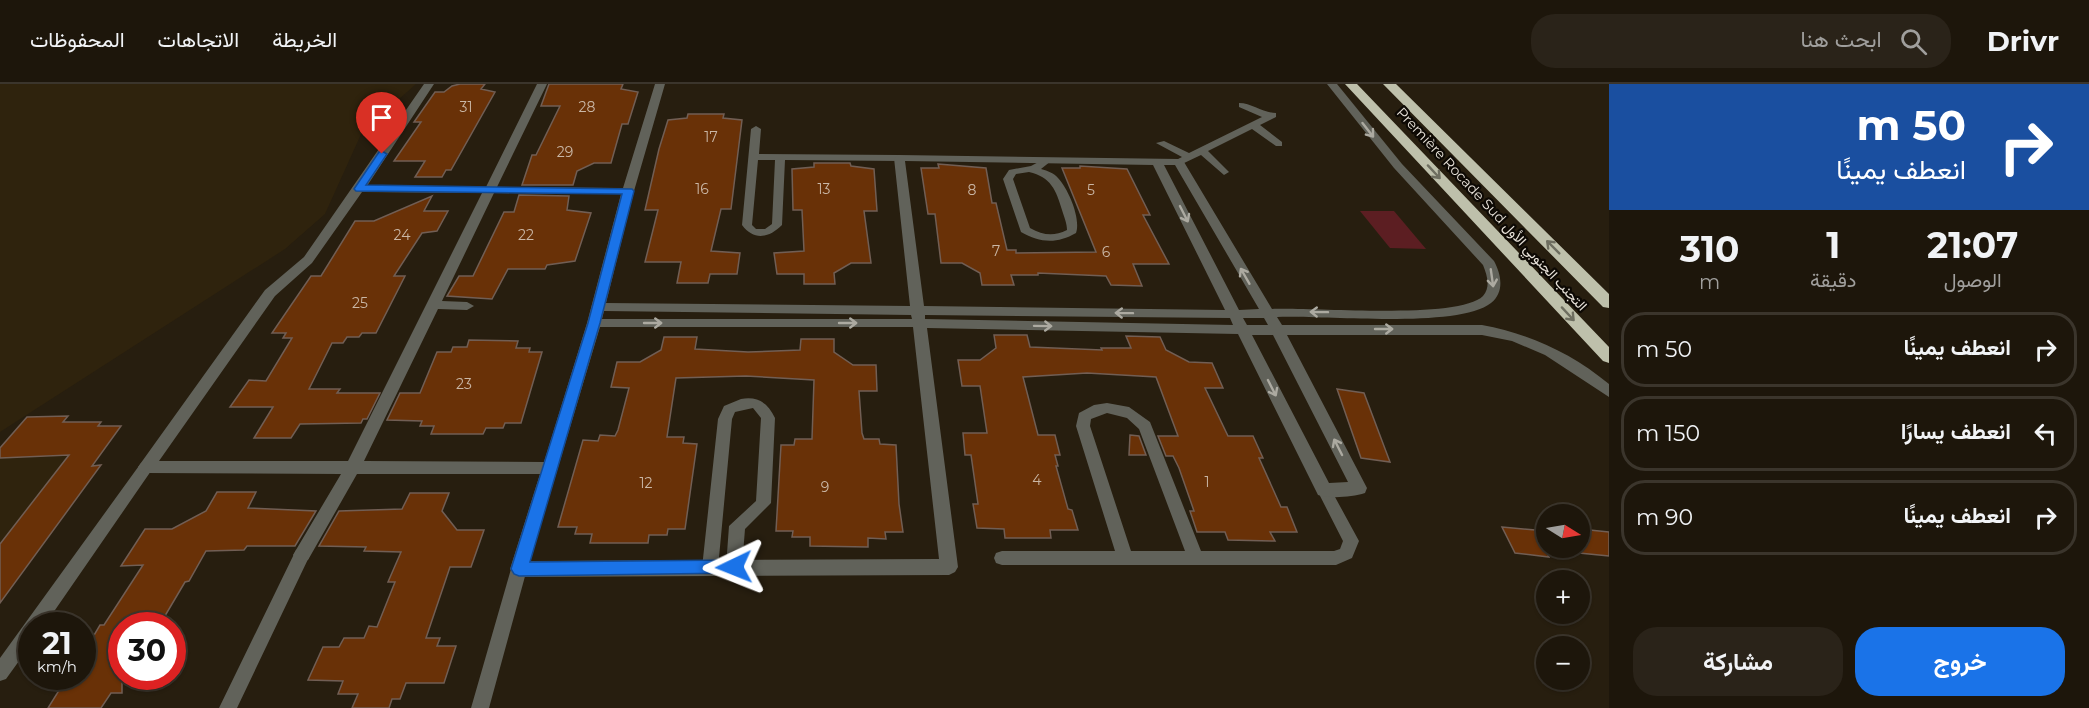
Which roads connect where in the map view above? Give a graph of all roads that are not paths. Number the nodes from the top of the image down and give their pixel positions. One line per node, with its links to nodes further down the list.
1 (429, 84): 21 (street)
2 (542, 84): 22 (street)
3 (660, 84): 23 (street)
4 (1332, 84): 28 (street, one-way to 28)
5 (1351, 84): 34 (highway, Première Rocade Sud التجنب الجنوبي الأول, one-way to 34)
6 (1389, 84): 24 (highway, Première Rocade Sud التجنب الجنوبي الأول, one-way to 6)
7 (1242, 105): 8 (lane)
8 (1253, 125): 11 (lane); 12 (lane)
9 (756, 129): 13 (lane)
10 (1161, 143): 16 (lane)
11 (1279, 144)
12 (1202, 152): 16 (lane); 20 (lane)
13 (753, 157): 14 (lane); 14 (lane)
14 (780, 157): 15 (lane)
15 (899, 158): 17 (street); 30 (street)
16 (1184, 160): 18 (street); 28 (street, one-way to 16)
17 (1046, 161): 18 (street); 19 (lane)
18 (1157, 162): 29 (street, one-way to 29)
19 (1029, 169): 19 (lane)
20 (1224, 172)
21 (359, 189): 22 (street); 36 (street)
22 (489, 190): 23 (street); 25 (street)
23 (628, 191): 27 (street)
24 (1609, 303)
25 (432, 305): 26 (street); 37 (street)
26 (467, 306)
27 (598, 308): 30 (street); 31 (street)
28 (1268, 313): 29 (street); 33 (street)
29 (1235, 314): 30 (street, one-way to 30); 32 (street)
30 (917, 317): 31 (street, one-way to 30); 32 (street, one-way to 32); 44 (street)
31 (594, 323): 38 (street)
32 (1243, 330): 33 (street); 39 (street, one-way to 39)
33 (1278, 330): 35 (street, one-way to 35); 39 (street, one-way to 33)
34 (1609, 357)
35 (1609, 392)
36 (146, 466): 37 (street); 47 (lane)
37 (353, 467): 38 (street); 40 (street)
38 (548, 468): 46 (street)
39 (1324, 490): 41 (lane)
40 (302, 555): 50 (lane)
41 (1195, 557): 43 (lane); 43 (lane)
42 (1002, 558): 43 (lane)
43 (1125, 558)
44 (734, 567): 45 (street); 45 (lane)
45 (710, 568): 46 (street)
46 (519, 569): 51 (lane)
47 (44, 612)
48 (18, 648): 49 (lane)
49 (0, 673)
50 (228, 708)
51 (480, 708)

